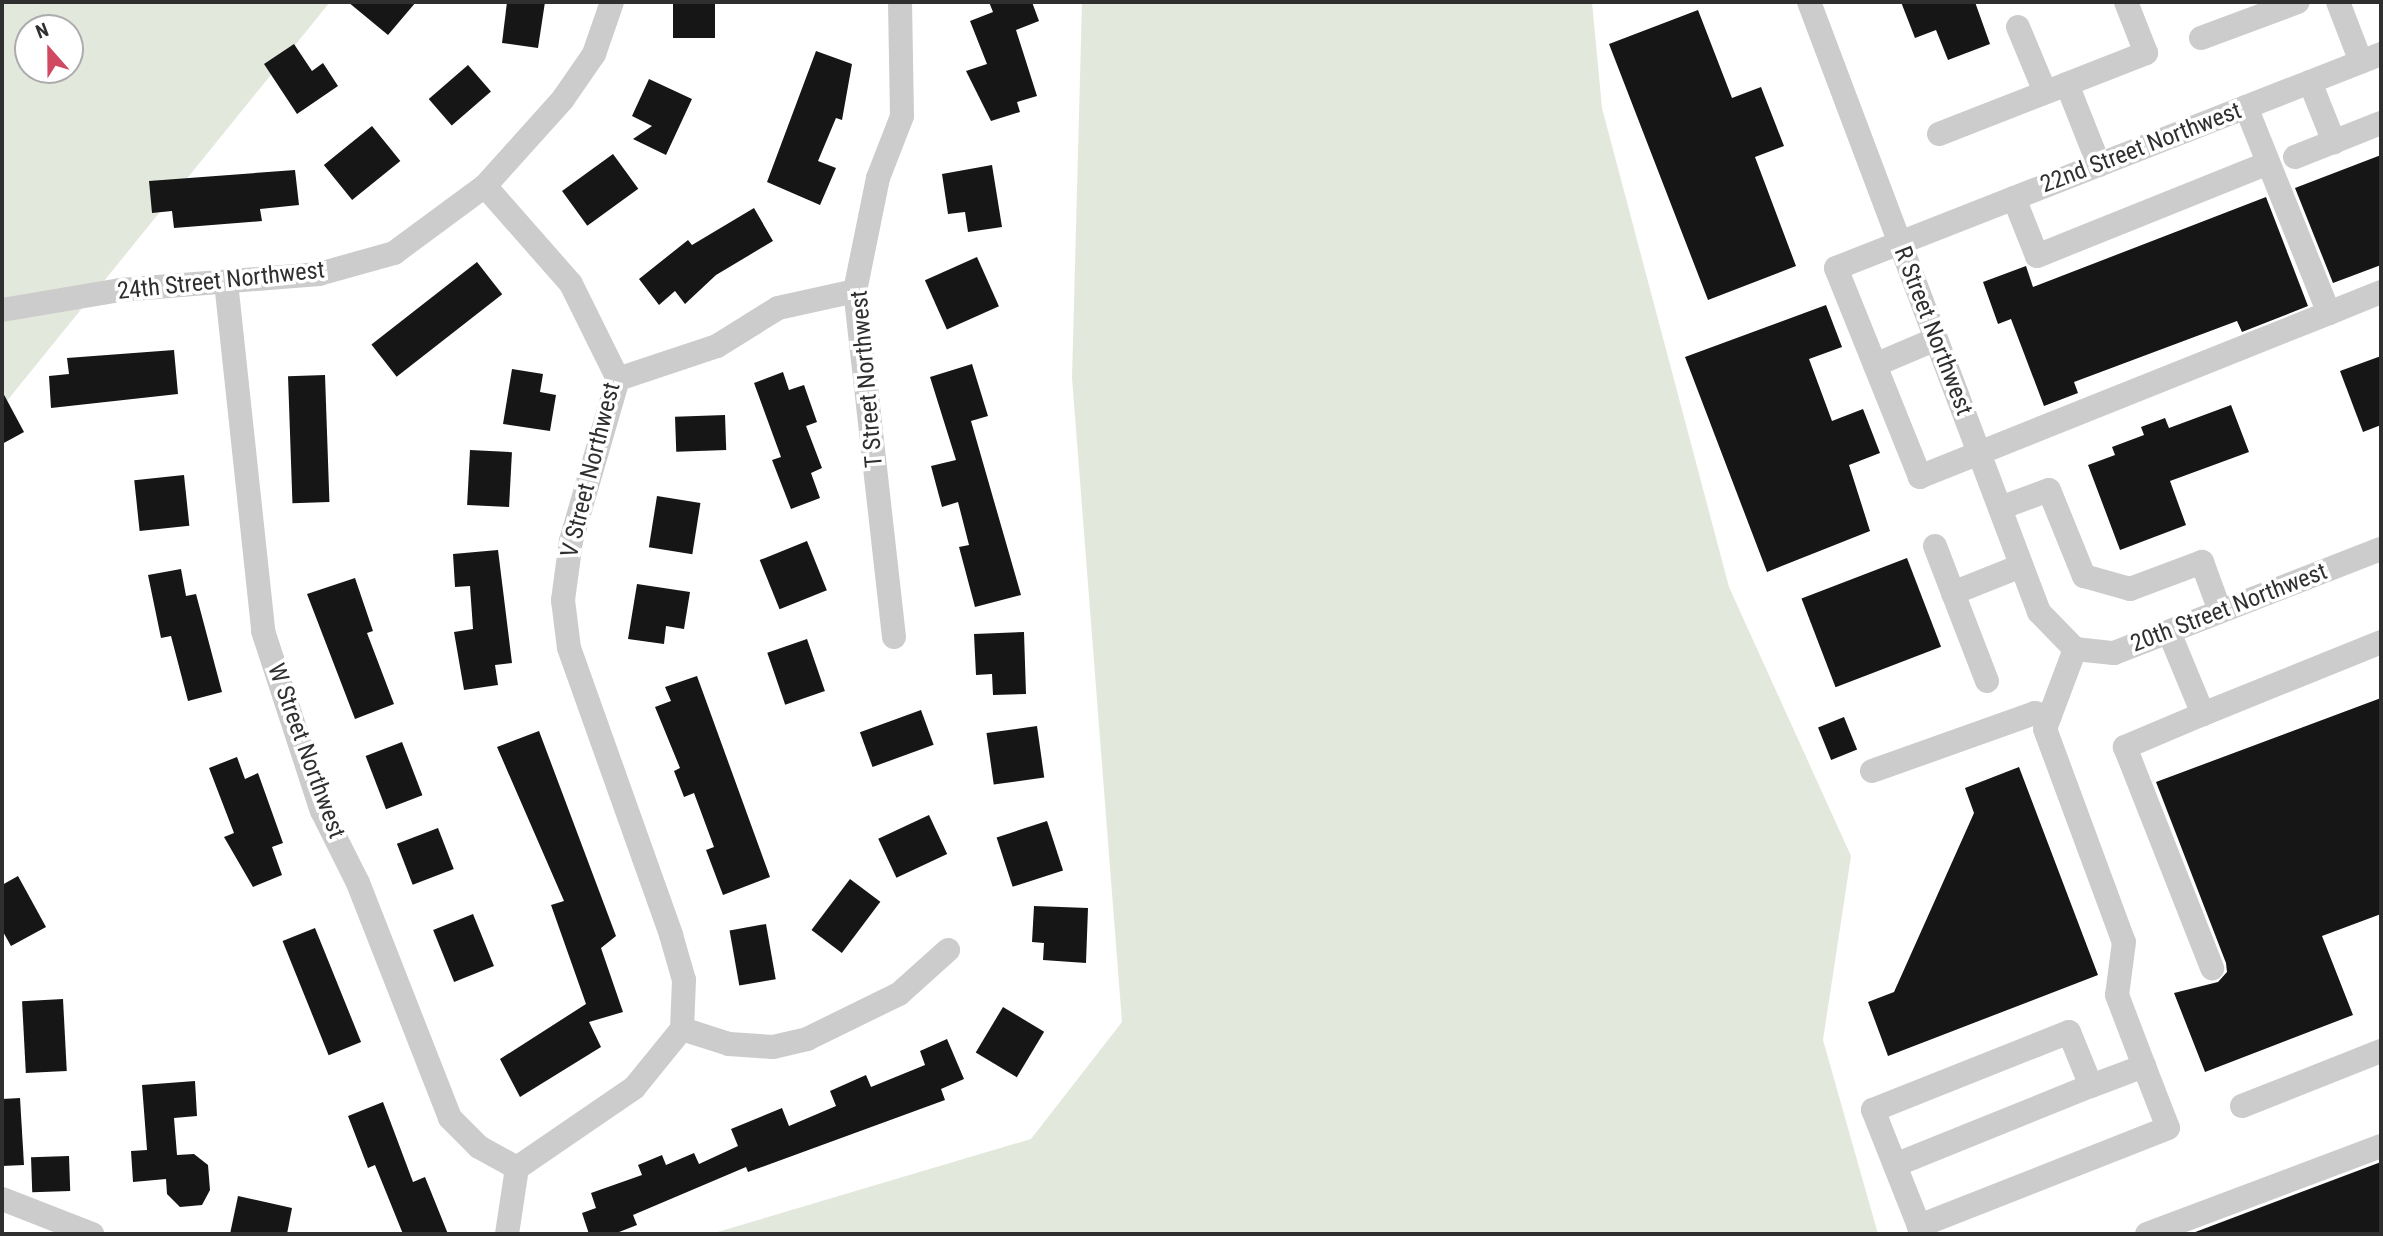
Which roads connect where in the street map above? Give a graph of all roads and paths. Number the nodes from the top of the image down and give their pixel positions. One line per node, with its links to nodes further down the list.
1 (612, 2): 19 (street, 24th Street Northwest)
2 (900, 2): 23 (street, T Street Northwest)
3 (1809, 2): 21 (street, R Street Northwest)
4 (2126, 2): 11 (street)
5 (2298, 2): 8 (street)
6 (2338, 2): 9 (street)
7 (2018, 27): 11 (street)
8 (2201, 38)
9 (2371, 58): 10 (street, 22nd Street Northwest)
10 (2310, 82): 12 (street, 22nd Street Northwest); 15 (street)
11 (2056, 88): 14 (street); 18 (street)
12 (2246, 107): 17 (street); 18 (street, 22nd Street Northwest)
13 (2381, 123): 15 (street)
14 (1939, 134)
15 (2334, 142): 16 (street)
16 (2294, 157)
17 (2268, 163): 20 (street); 26 (street)
18 (2099, 165): 20 (street, 22nd Street Northwest)
19 (485, 187): 22 (street, 24th Street Northwest); 29 (street, V Street Northwest)
20 (2014, 198): 21 (street, 22nd Street Northwest)
21 (1899, 242): 27 (street, R Street Northwest); 28 (street, 22nd Street Northwest)
22 (226, 282): 25 (street, 24th Street Northwest); 54 (street, W Street Northwest)
23 (855, 291): 29 (street); 38 (street, T Street Northwest)
24 (2381, 292): 26 (street)
25 (2, 310)
26 (2329, 313): 30 (street)
27 (1936, 339): 28 (street); 30 (street, R Street Northwest)
28 (1875, 365): 30 (street)
29 (618, 379): 47 (street, V Street Northwest)
30 (1979, 453): 31 (street, R Street Northwest)
31 (2000, 508): 34 (street, R Street Northwest); 36 (street)
32 (1935, 546): 35 (street)
33 (2381, 549): 36 (street, 20th Street Northwest)
34 (2021, 566): 35 (street); 40 (street, R Street Northwest)
35 (1953, 593): 41 (street)
36 (2220, 611): 37 (street, 20th Street Northwest)
37 (2169, 632): 40 (street, 20th Street Northwest); 42 (street)
38 (894, 637)
39 (2381, 642): 42 (street)
40 (2075, 649): 43 (street)
41 (1987, 681)
42 (2203, 714): 46 (street)
43 (2049, 717): 44 (street); 49 (street)
44 (1872, 771)
45 (948, 950): 47 (street)
46 (2212, 968)
47 (682, 1029): 54 (street)
48 (2381, 1051): 51 (street)
49 (2144, 1066): 50 (street); 53 (street)
50 (2091, 1086): 53 (street); 53 (street)
51 (2242, 1106)
52 (2381, 1146): 58 (street)
53 (1895, 1164)
54 (517, 1168): 57 (street)
55 (2, 1199): 56 (street)
56 (92, 1234)
57 (506, 1234)
58 (2147, 1234)

